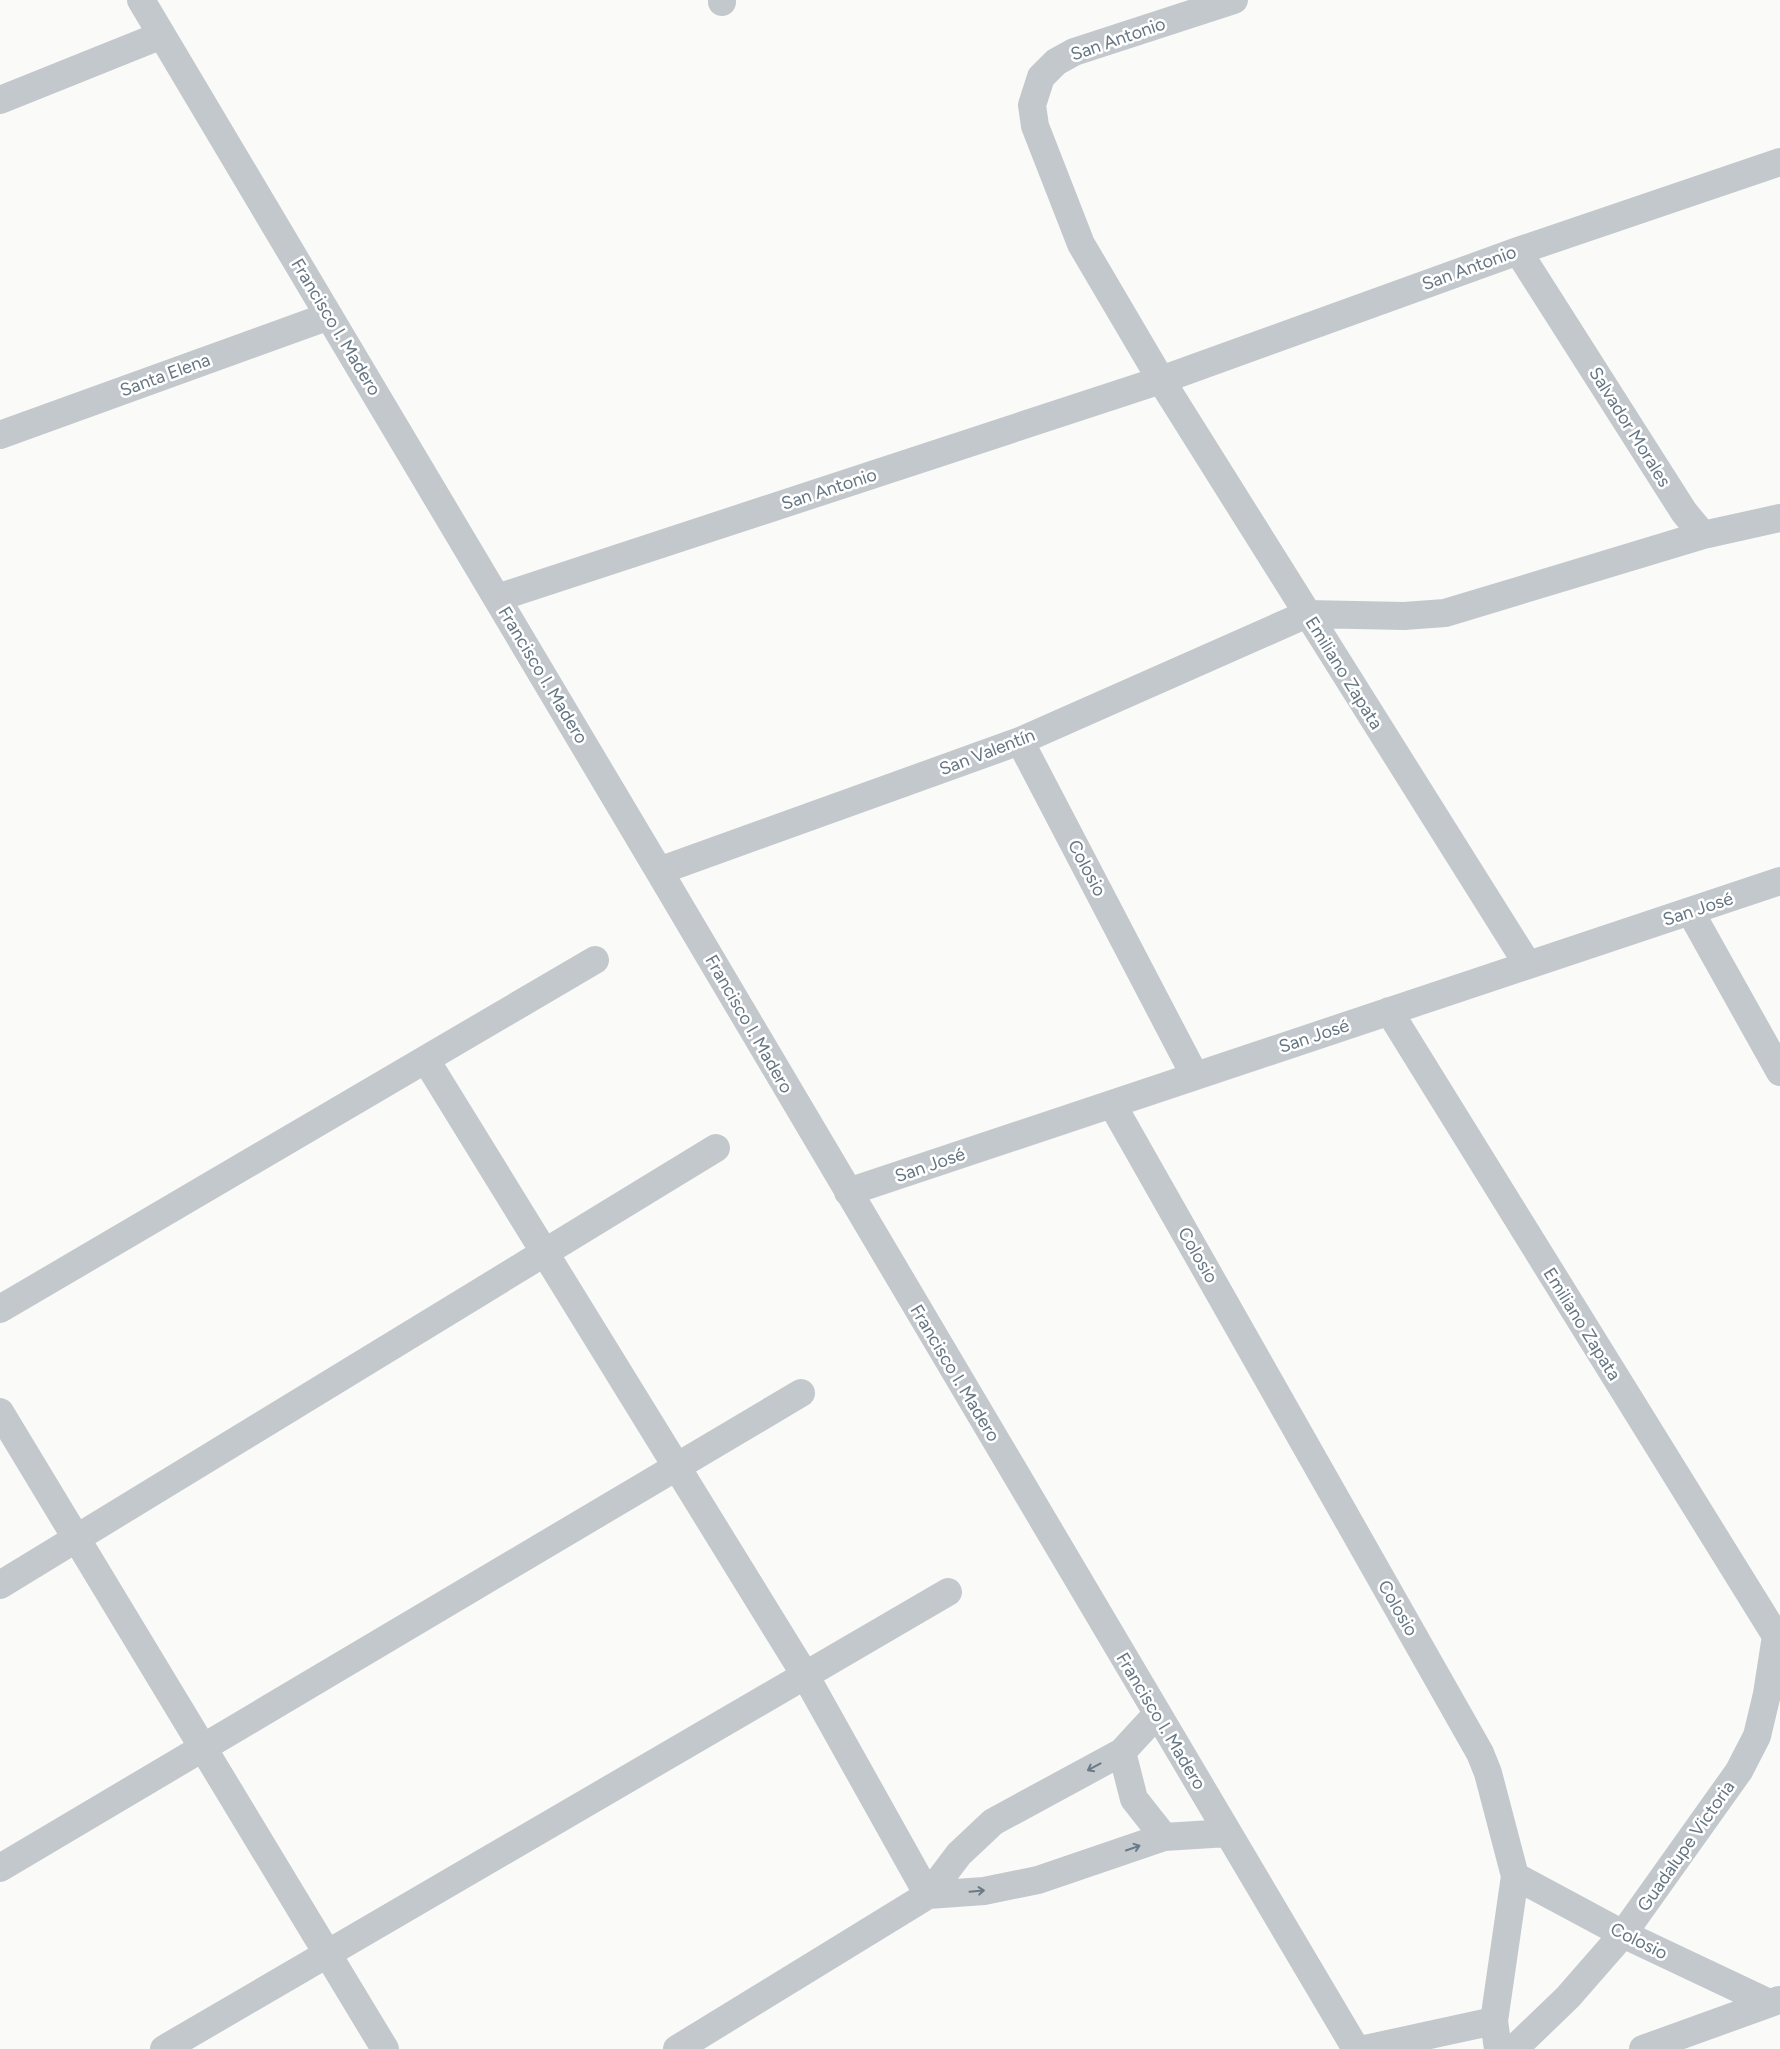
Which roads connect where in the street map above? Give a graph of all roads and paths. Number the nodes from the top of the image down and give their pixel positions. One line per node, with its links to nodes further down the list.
1 (141, 0): 3 (street, Francisco I. Madero)
2 (1234, 0): 8 (street, San Antonio)
3 (162, 35): 4 (street); 7 (street, Francisco I. Madero)
4 (0, 100)
5 (1780, 162): 6 (street, San Antonio)
6 (1518, 251): 8 (street, San Antonio); 11 (street, Salvador Morales)
7 (330, 316): 9 (street, Santa Elena); 12 (street, Francisco I. Madero)
8 (1160, 380): 12 (street, San Antonio); 13 (street, Emiliano Zapata)
9 (0, 435)
10 (1780, 518): 11 (street)
11 (1703, 535): 13 (street)
12 (497, 598): 15 (street, Francisco I. Madero)
13 (1307, 614): 14 (street, San Valentín); 19 (street, Emiliano Zapata)
14 (1020, 740): 15 (street, San Valentín); 23 (street, Colosio)
15 (659, 871): 26 (street, Francisco I. Madero)
16 (1780, 882): 17 (street, San José)
17 (1690, 912): 19 (street, San José); 22 (street)
18 (596, 960): 21 (street)
19 (1528, 965): 20 (street, San José)
20 (1389, 1012): 23 (street, San José); 35 (street, Emiliano Zapata)
21 (426, 1060): 27 (street); 28 (street)
22 (1780, 1072)
23 (1195, 1076): 24 (street, San José)
24 (1112, 1104): 26 (street, San José); 43 (street, Colosio)
25 (716, 1148): 27 (street)
26 (848, 1192): 37 (street, Francisco I. Madero)
27 (545, 1253): 31 (street); 32 (street)
28 (0, 1309)
29 (801, 1393): 31 (street)
30 (0, 1412): 32 (street)
31 (676, 1466): 36 (street); 38 (street)
32 (76, 1539): 33 (street); 38 (street)
33 (0, 1585)
34 (948, 1592): 36 (street)
35 (1778, 1636): 45 (street, Guadalupe Victoria)
36 (805, 1675): 44 (street); 46 (street)
37 (1157, 1714): 39 (street); 40 (street, Francisco I. Madero)
38 (202, 1747): 42 (street); 46 (street)
39 (1122, 1752): 41 (street); 44 (street, one-way to 44)
40 (1228, 1833): 41 (street); 52 (street, Francisco I. Madero)
41 (1164, 1837): 44 (street, one-way to 41)
42 (0, 1868)
43 (1515, 1876): 45 (street, Colosio); 48 (street)
44 (928, 1895): 51 (street)
45 (1623, 1934): 47 (street, Colosio); 55 (street, Guadalupe Victoria)
46 (328, 1954): 49 (street); 50 (street)
47 (1774, 2002): 56 (street)
48 (1494, 2022): 53 (street); 54 (street)
49 (164, 2049)
50 (385, 2049)
51 (677, 2049)
52 (1356, 2049)
53 (1365, 2049)
54 (1498, 2049)
55 (1514, 2049)
56 (1642, 2049)

